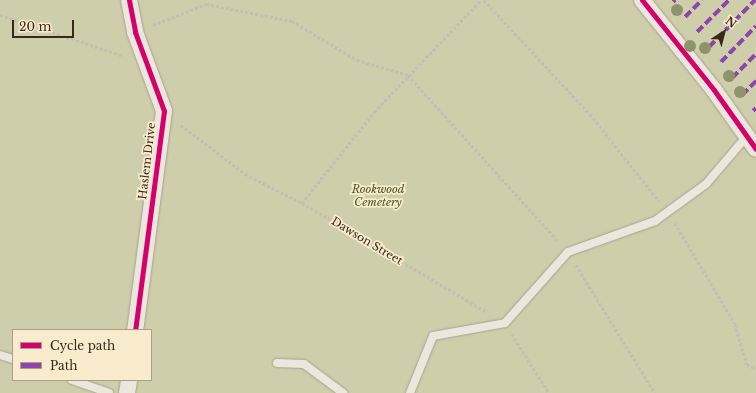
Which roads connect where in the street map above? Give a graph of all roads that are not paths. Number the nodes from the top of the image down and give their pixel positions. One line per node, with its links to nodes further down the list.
1 (129, 0): 4 (street, Haslem Drive)
2 (642, 0): 3 (street)
3 (752, 143): 13 (lane)
4 (135, 329)
5 (0, 355): 6 (lane)
6 (12, 359)
7 (277, 363): 12 (lane)
8 (75, 381): 10 (lane)
9 (129, 381): 11 (street)
10 (108, 393)
11 (127, 393)
12 (343, 393)
13 (410, 393)

